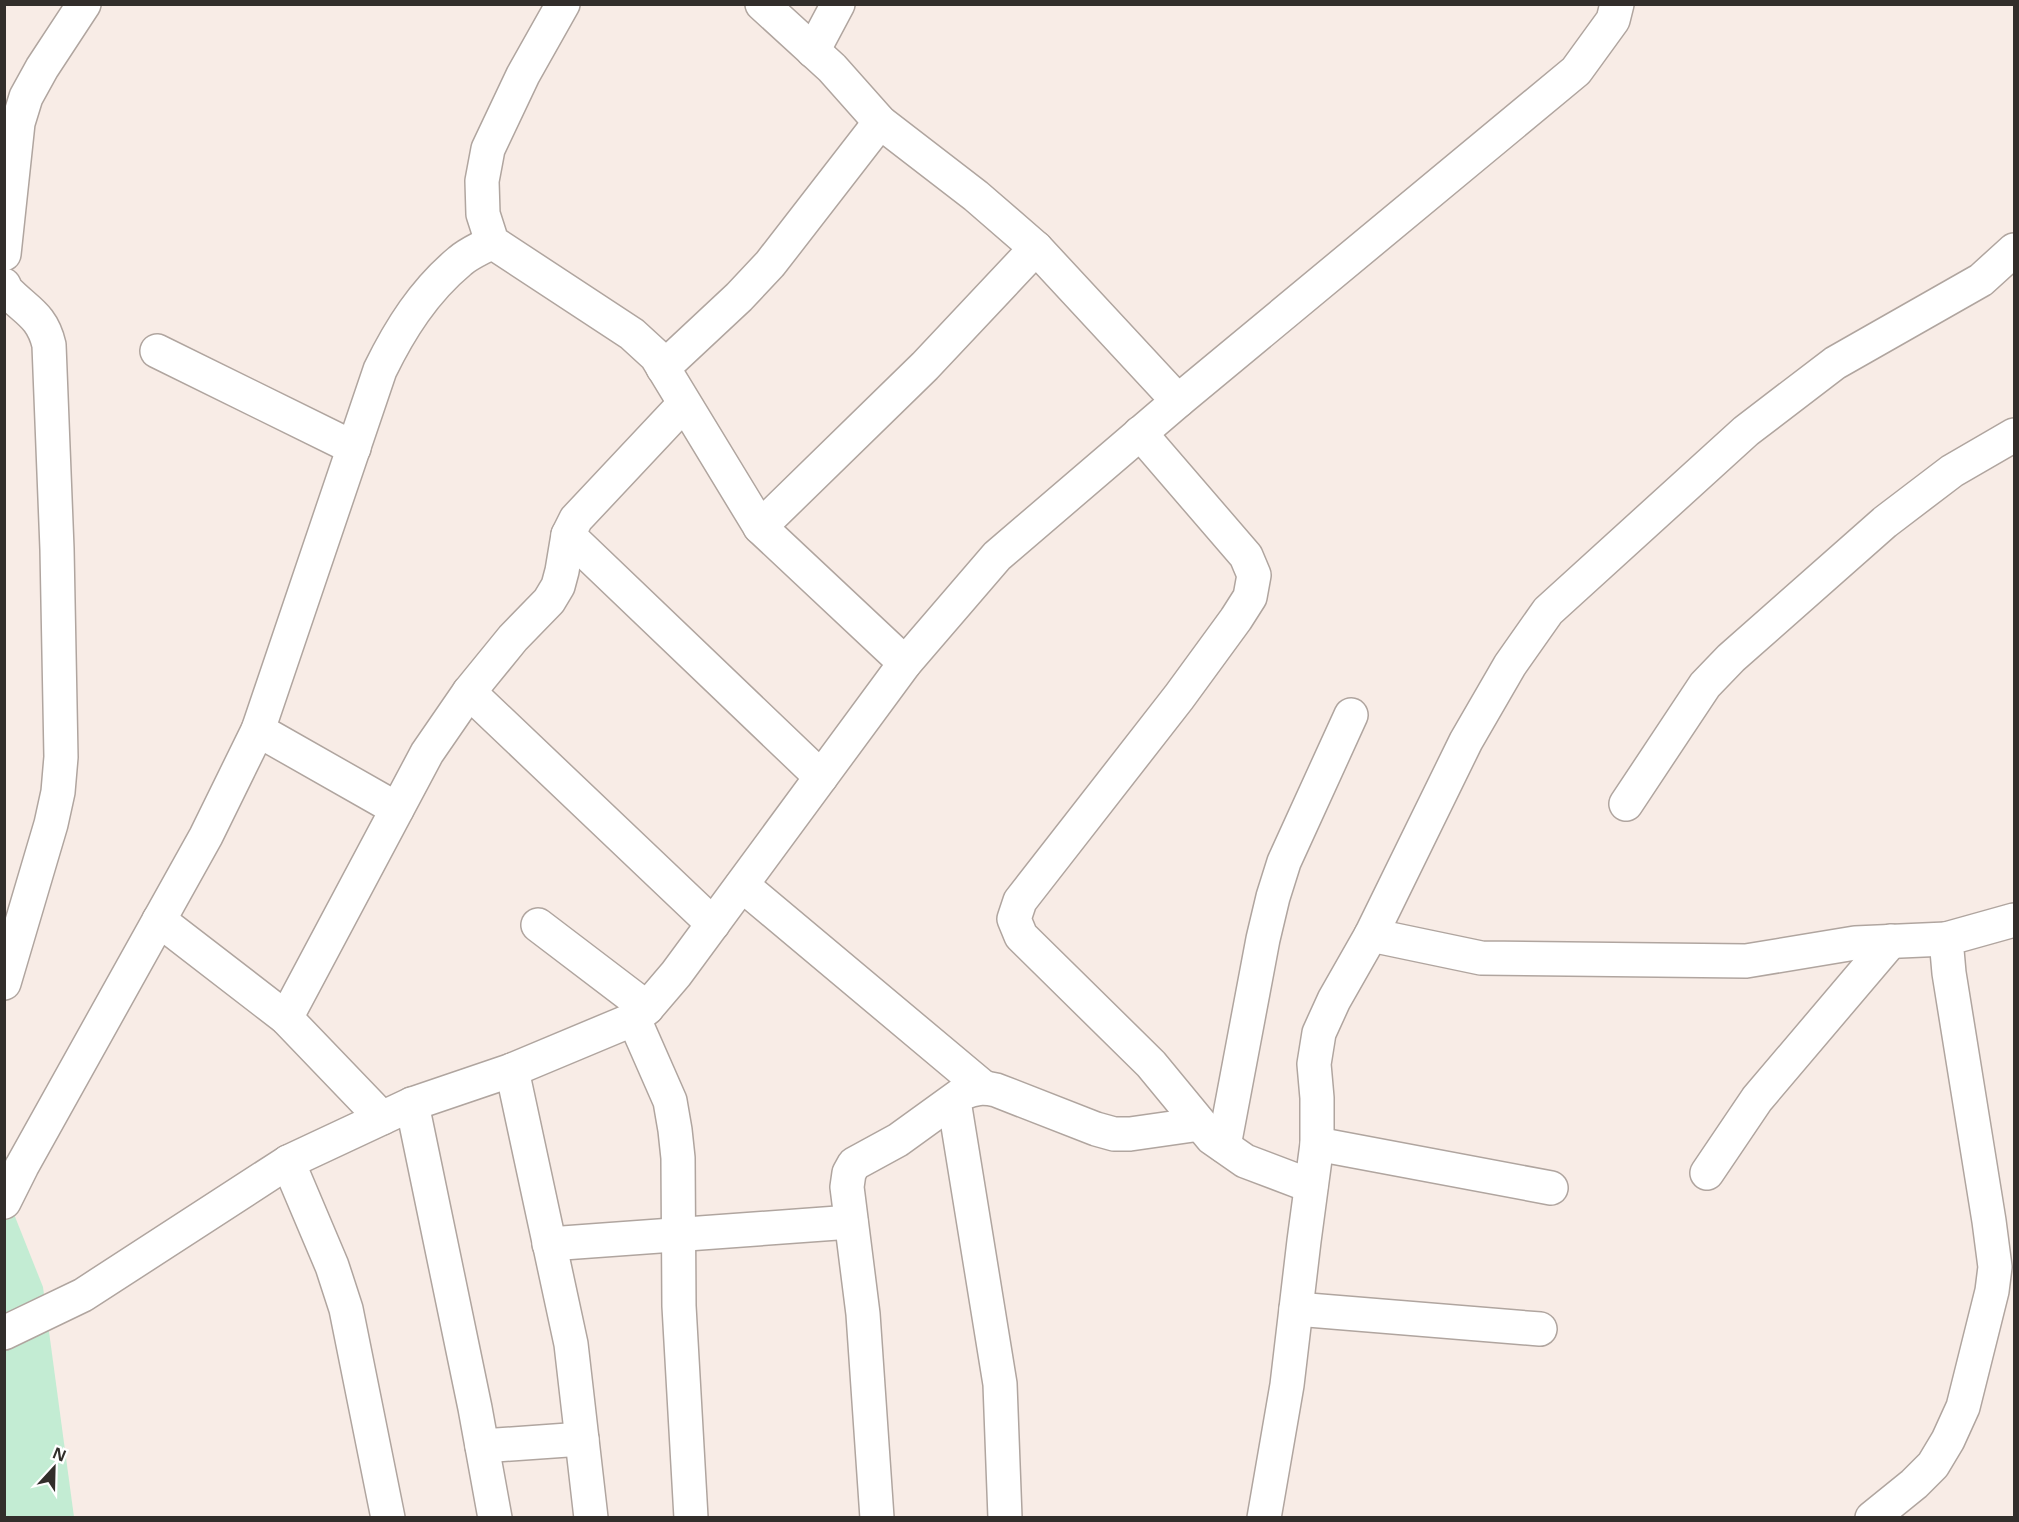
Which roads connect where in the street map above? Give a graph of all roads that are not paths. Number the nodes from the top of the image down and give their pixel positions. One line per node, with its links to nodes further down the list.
1 (84, 4): 11 (street)
2 (562, 4): 8 (street)
3 (762, 4): 6 (street)
4 (838, 4): 6 (street)
5 (1617, 4): 15 (street)
6 (813, 51): 7 (street)
7 (880, 122): 9 (street); 14 (street)
8 (492, 242): 14 (street); 19 (street)
9 (1036, 248): 15 (street); 20 (street)
10 (2014, 250): 34 (street)
11 (4, 254)
12 (4, 285): 37 (street)
13 (157, 351): 19 (street)
14 (663, 368): 16 (street)
15 (1178, 401): 17 (street)
16 (684, 404): 20 (street); 21 (street)
17 (1140, 433): 22 (street); 45 (street)
18 (2014, 435): 27 (street)
19 (354, 448): 25 (street)
20 (760, 527): 22 (street)
21 (568, 535): 23 (street); 26 (street)
22 (905, 663): 26 (street)
23 (469, 692): 28 (street); 32 (street)
24 (1351, 716): 47 (street)
25 (258, 730): 28 (street); 30 (street)
26 (821, 777): 29 (street)
27 (1626, 804)
28 (397, 809): 39 (street)
29 (742, 885): 32 (street); 41 (street)
30 (159, 920): 39 (street); 52 (street)
31 (2014, 920): 35 (street)
32 (713, 924): 38 (street)
33 (538, 925): 38 (street)
34 (1371, 935): 36 (street); 46 (street)
35 (1946, 939): 36 (street); 56 (street)
36 (1892, 941): 49 (street)
37 (4, 983)
38 (640, 1013): 40 (street); 54 (street)
39 (286, 1018): 44 (street)
40 (512, 1070): 43 (street); 55 (street)
41 (983, 1087): 42 (street); 45 (street)
42 (954, 1101): 53 (street); 67 (street)
43 (412, 1104): 44 (street); 61 (street)
44 (382, 1118): 48 (street)
45 (1200, 1124): 47 (street)
46 (1317, 1144): 50 (street); 51 (street)
47 (1224, 1146): 50 (street)
48 (288, 1162): 59 (street); 62 (street)
49 (1707, 1173)
50 (1311, 1186): 57 (street)
51 (1551, 1188)
52 (4, 1202)
53 (851, 1222): 54 (street); 66 (street)
54 (679, 1234): 55 (street); 65 (street)
55 (549, 1245): 60 (street)
56 (2003, 1294): 69 (street)
57 (1296, 1309): 58 (street); 68 (street)
58 (1540, 1329)
59 (4, 1333)
60 (582, 1439): 61 (street); 64 (street)
61 (482, 1446): 63 (street)
62 (388, 1518)
63 (495, 1518)
64 (591, 1518)
65 (691, 1518)
66 (877, 1518)
67 (1005, 1518)
68 (1264, 1518)
69 (1872, 1518)

